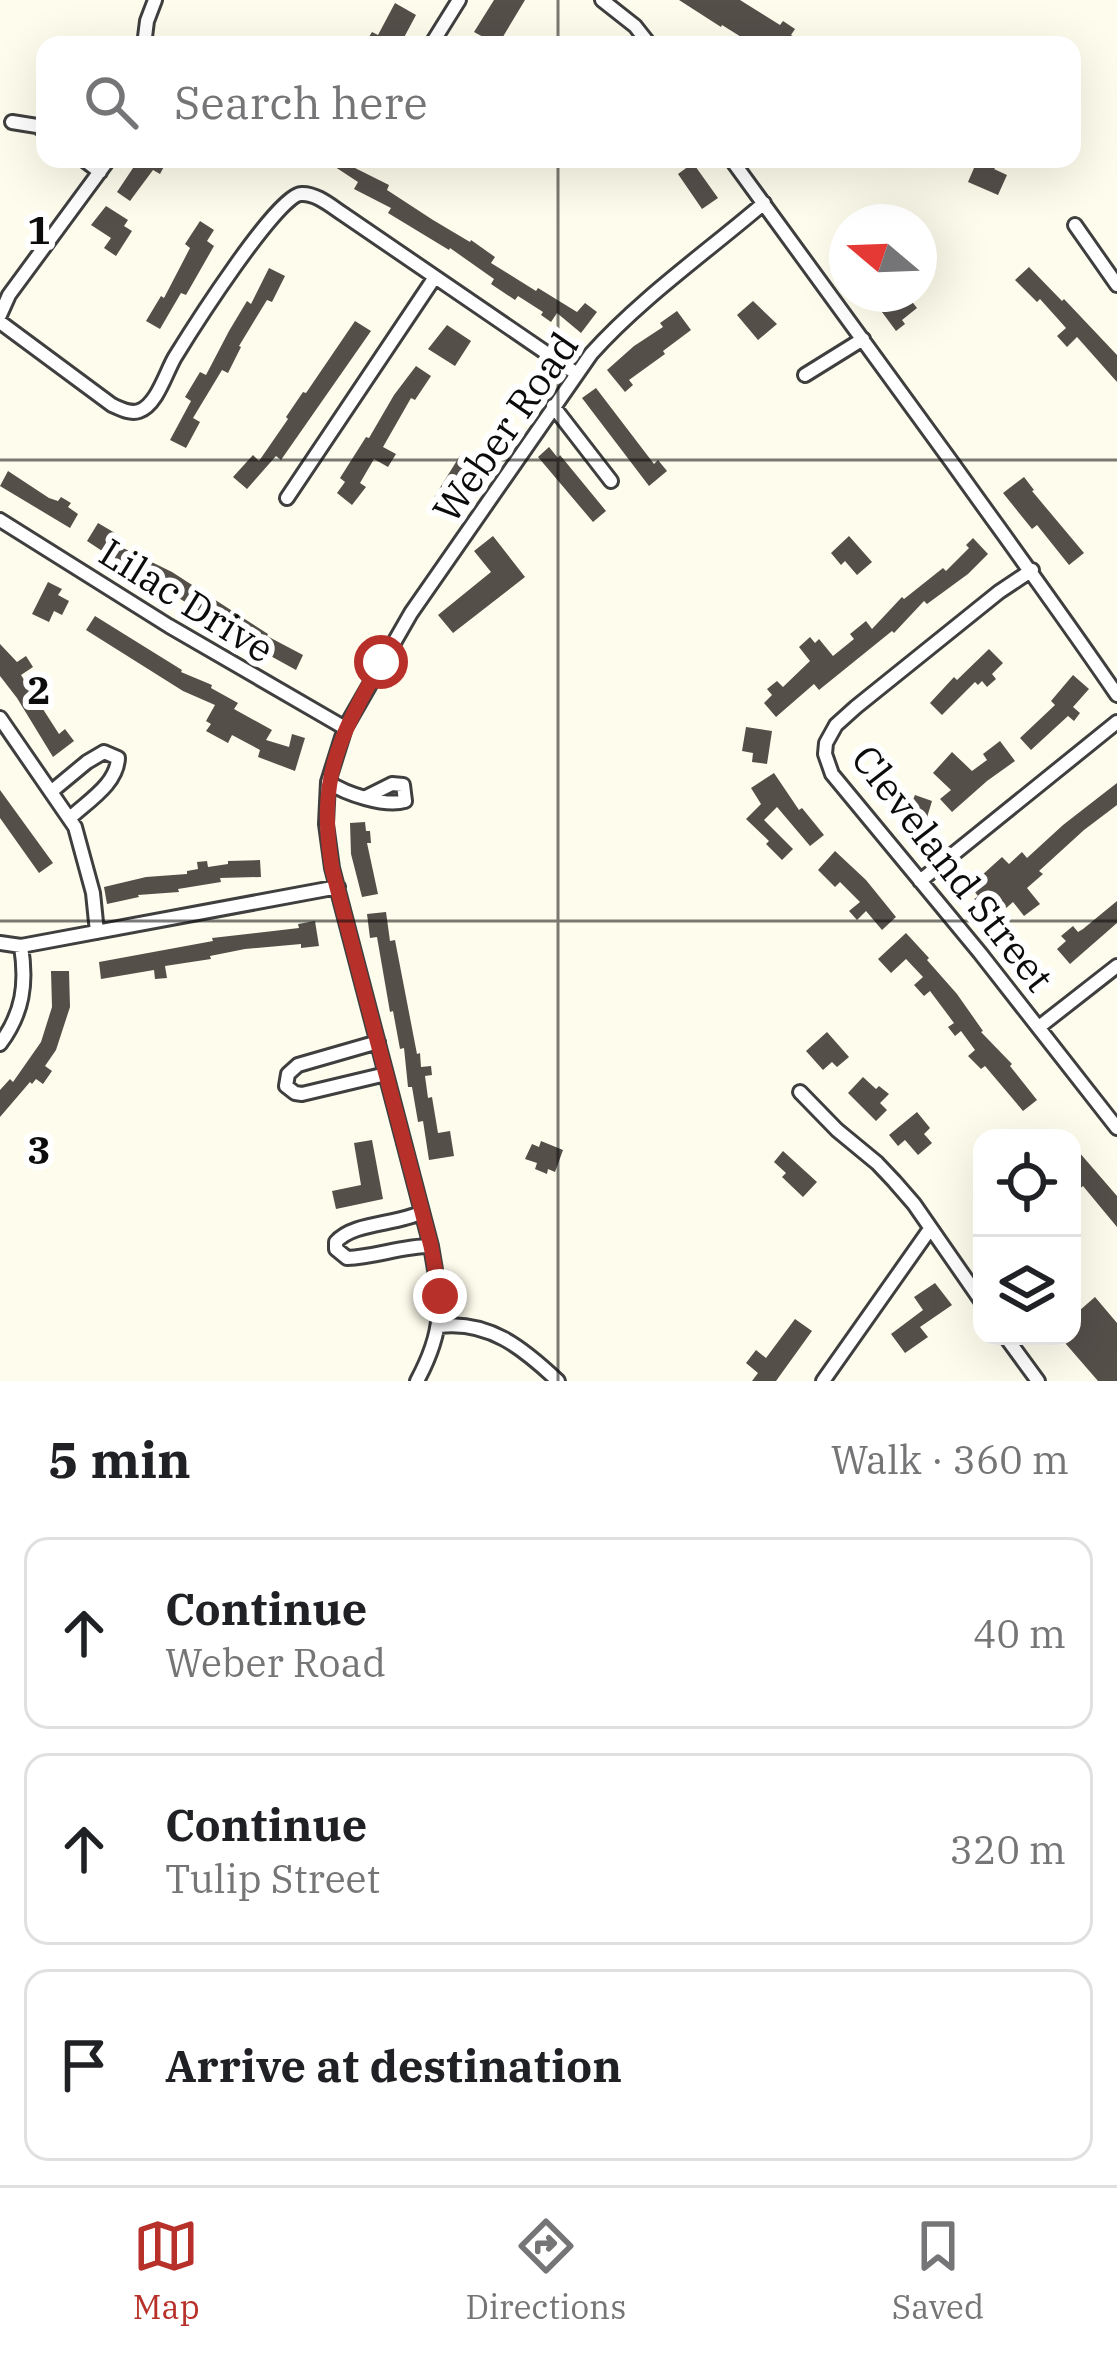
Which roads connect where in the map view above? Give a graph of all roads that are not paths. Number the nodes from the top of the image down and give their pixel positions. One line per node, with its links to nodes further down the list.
1 (155, 0): 4 (street)
2 (459, 0): 5 (street)
3 (602, 0): 6 (street)
4 (145, 36)
5 (437, 36)
6 (642, 36)
7 (12, 122): 8 (street)
8 (36, 125)
9 (95, 168): 12 (street)
10 (103, 168): 12 (street)
11 (738, 168): 13 (street)
12 (100, 172): 17 (street)
13 (764, 203): 18 (street); 19 (street, Weber Road)
14 (1075, 225): 16 (street)
15 (435, 277): 17 (street); 19 (street); 23 (street)
16 (1117, 285)
17 (0, 318)
18 (863, 339): 20 (street); 25 (street)
19 (577, 374): 21 (street, Weber Road)
20 (805, 375)
21 (553, 406): 22 (street); 29 (street, Weber Road)
22 (611, 481)
23 (287, 498)
24 (0, 520): 29 (street, Lilac Drive)
25 (1031, 570): 26 (street); 34 (street, Cleveland Street)
26 (1117, 695)
27 (0, 718): 31 (street)
28 (1117, 722): 34 (street)
29 (345, 728): 30 (street, Weber Road)
30 (328, 782): 32 (street); 35 (street, Weber Road)
31 (52, 791): 33 (street); 33 (street)
32 (366, 797)
33 (70, 818): 36 (street)
34 (920, 881): 40 (street, Cleveland Street)
35 (338, 887): 36 (street); 41 (street, Weber Road)
36 (97, 932): 38 (street)
37 (0, 943): 38 (street)
38 (22, 946): 42 (street)
39 (1117, 966): 40 (street)
40 (1040, 1027): 45 (street, Cleveland Street)
41 (378, 1042): 43 (street, Weber Road); 43 (street)
42 (0, 1044)
43 (386, 1074): 46 (street, Weber Road)
44 (800, 1092): 47 (street)
45 (1117, 1128)
46 (422, 1212): 48 (street, Weber Road); 48 (street)
47 (930, 1229): 49 (street); 54 (street)
48 (431, 1246): 50 (street, Weber Road)
49 (973, 1289)
50 (439, 1326): 52 (street); 53 (street)
51 (1012, 1345): 55 (street)
52 (417, 1381)
53 (558, 1381)
54 (823, 1381)
55 (1038, 1381)

